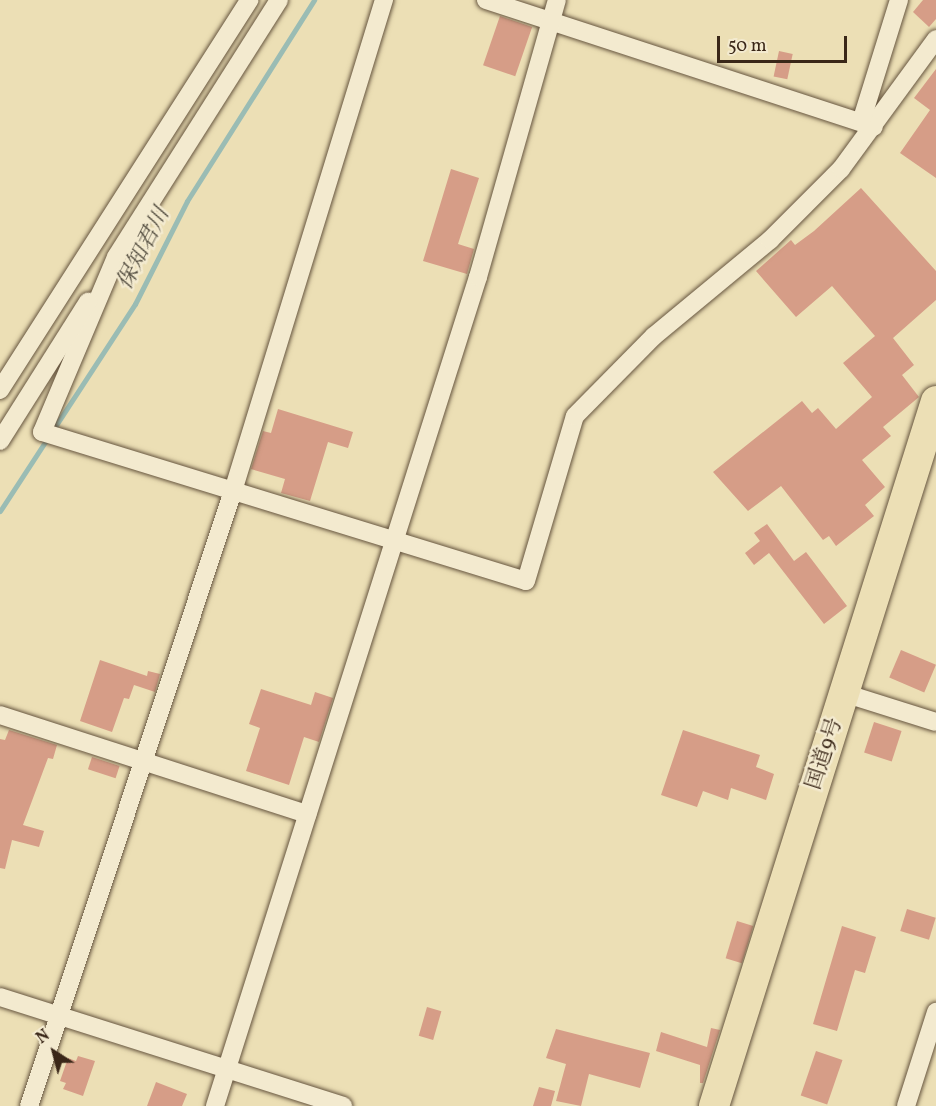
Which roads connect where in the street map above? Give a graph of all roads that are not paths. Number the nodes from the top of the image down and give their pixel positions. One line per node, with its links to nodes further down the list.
1 (249, 0): 11 (street)
2 (279, 0): 10 (street)
3 (384, 0): 14 (street)
4 (486, 0): 7 (street)
5 (557, 0): 7 (street)
6 (899, 0): 9 (street)
7 (549, 23): 9 (street); 15 (street)
8 (936, 39): 9 (street)
9 (868, 125): 15 (street)
10 (116, 257): 13 (street); 14 (street)
11 (0, 390)
12 (936, 401): 16 (highway, 国道9号)
13 (0, 441)
14 (233, 491): 15 (street); 19 (street)
15 (396, 542): 20 (street)
16 (844, 693): 18 (street); 28 (highway, 国道9号)
17 (0, 715): 19 (street)
18 (936, 722)
19 (143, 760): 20 (street); 23 (street)
20 (307, 814): 24 (street)
21 (0, 997): 23 (street)
22 (936, 1012): 29 (street)
23 (58, 1016): 24 (street); 25 (street)
24 (227, 1067): 26 (street); 27 (street)
25 (29, 1106)
26 (215, 1106)
27 (342, 1106)
28 (714, 1106)
29 (906, 1106)

